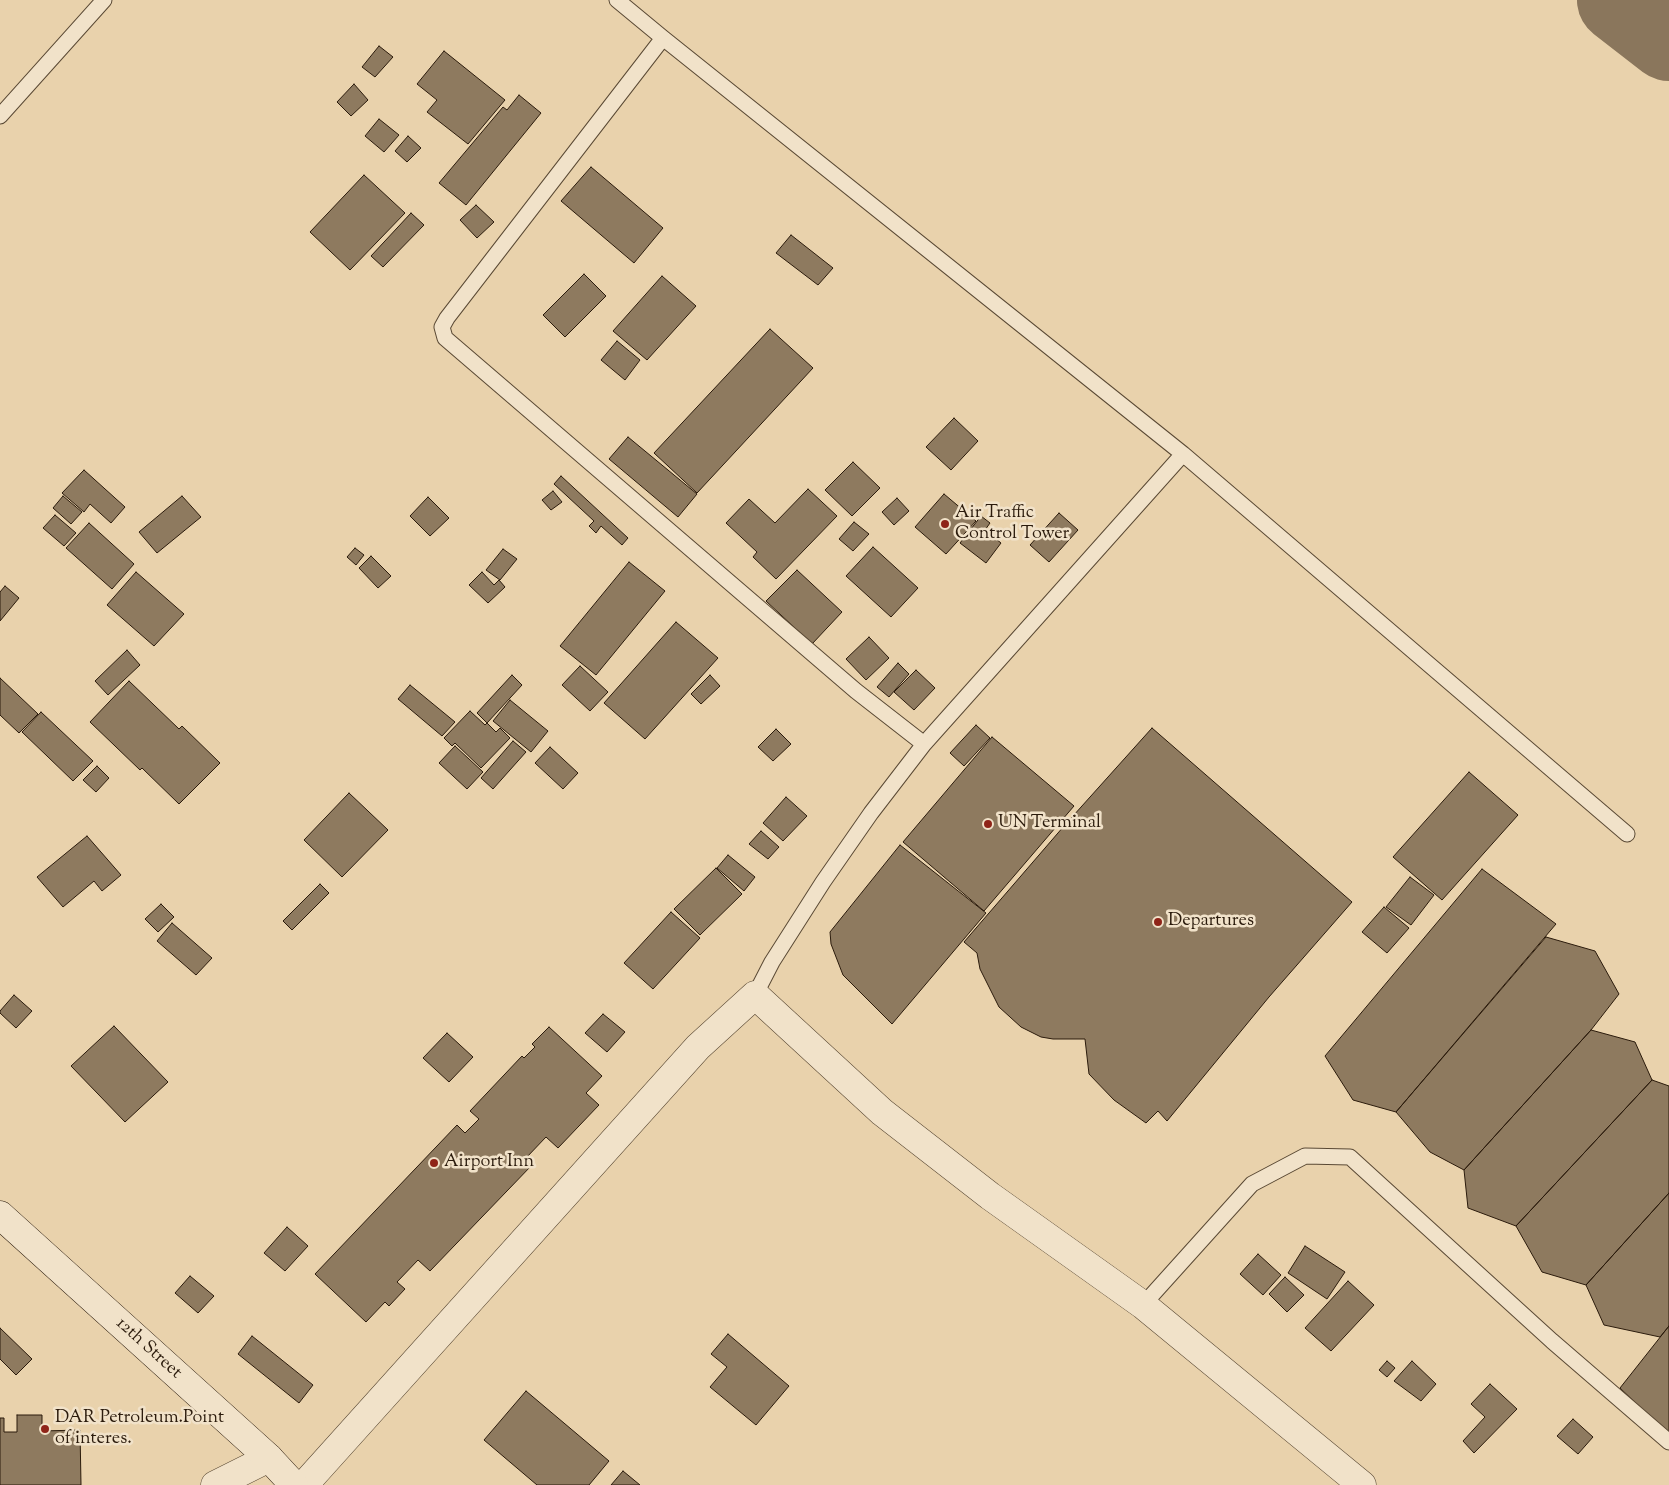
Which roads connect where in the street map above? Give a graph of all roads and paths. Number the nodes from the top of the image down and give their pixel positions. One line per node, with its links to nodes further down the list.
1 (104, 0): 4 (lane)
2 (617, 0): 3 (lane)
3 (663, 38): 5 (lane); 6 (lane)
4 (0, 116)
5 (1183, 454): 6 (lane); 7 (lane)
6 (924, 744): 8 (lane)
7 (1627, 834)
8 (755, 995): 10 (street); 15 (street)
9 (0, 1215): 12 (street, 12th Street)
10 (1143, 1305): 11 (lane); 16 (street)
11 (1669, 1442)
12 (269, 1458): 13 (street); 14 (street, 12th Street)
13 (215, 1485)
14 (294, 1485)
15 (304, 1485)
16 (1362, 1485)

